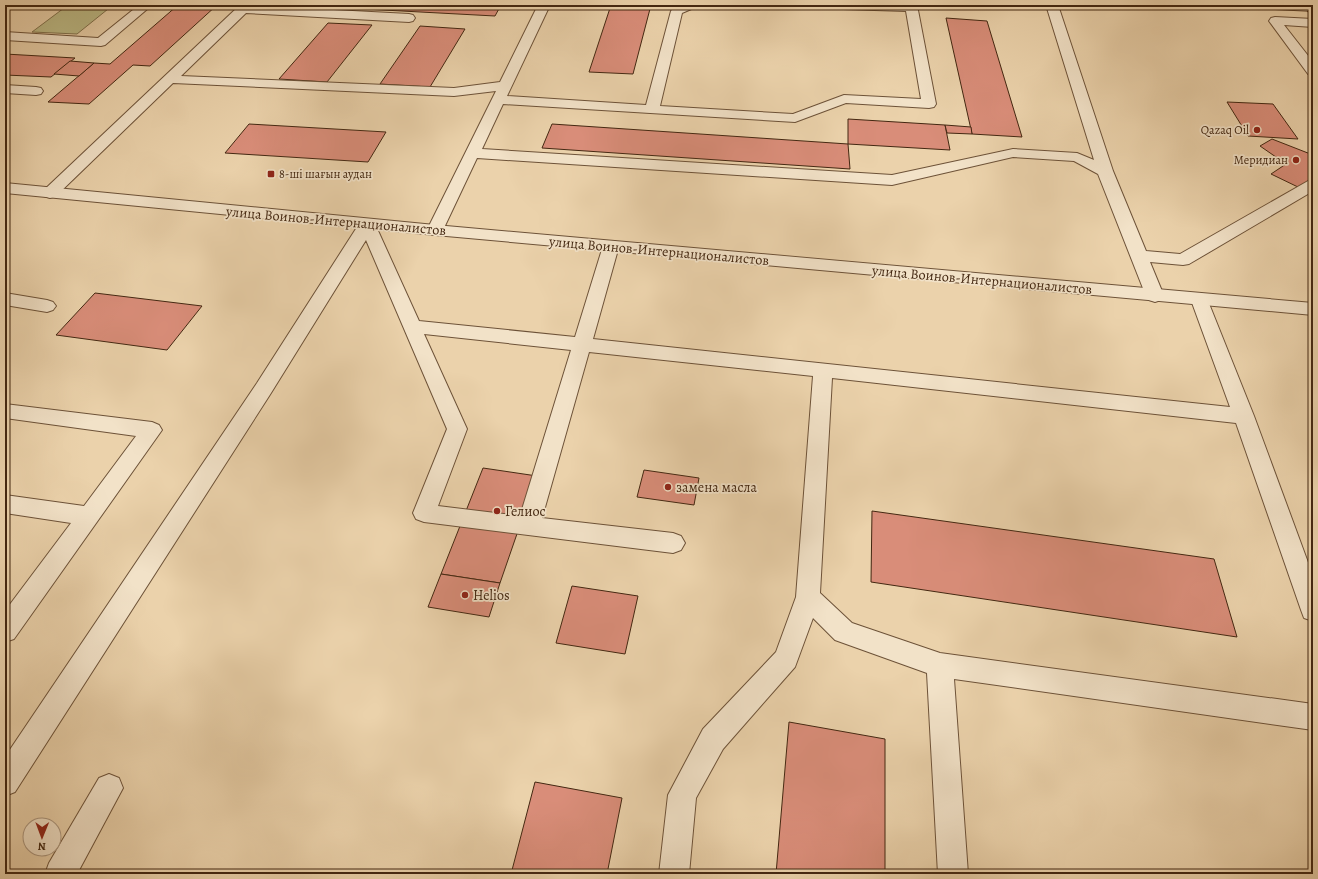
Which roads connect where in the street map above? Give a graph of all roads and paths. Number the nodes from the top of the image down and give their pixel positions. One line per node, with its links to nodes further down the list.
1 (146, 5): 12 (lane)
2 (544, 5): 15 (lane)
3 (692, 5): 19 (lane)
4 (812, 5): 8 (lane)
5 (1052, 5): 21 (lane)
6 (1254, 5): 9 (lane)
7 (245, 7): 10 (lane); 14 (lane)
8 (911, 7): 19 (lane)
9 (1311, 7)
10 (409, 18)
11 (1313, 24): 13 (lane)
12 (5, 36)
13 (1313, 71)
14 (170, 79): 15 (lane); 24 (lane)
15 (504, 86): 18 (lane)
16 (5, 89): 17 (lane)
17 (36, 91)
18 (498, 100): 19 (lane); 20 (lane)
19 (652, 109)
20 (472, 153): 21 (lane); 26 (lane)
21 (1105, 171): 28 (lane)
22 (1313, 184): 28 (lane)
23 (5, 188): 24 (street, улица Воинов-Интернационалистов)
24 (50, 193): 25 (street, улица Воинов-Интернационалистов)
25 (368, 224): 26 (street, улица Воинов-Интернационалистов); 34 (lane); 48 (lane)
26 (435, 230): 27 (street, улица Воинов-Интернационалистов)
27 (611, 246): 29 (street, улица Воинов-Интернационалистов); 35 (lane)
28 (1139, 256): 29 (lane)
29 (1155, 296): 31 (street, улица Воинов-Интернационалистов)
30 (5, 300): 32 (lane)
31 (1200, 300): 33 (street, улица Воинов-Интернационалистов); 38 (lane)
32 (46, 306)
33 (1313, 309)
34 (412, 326): 35 (lane); 41 (lane)
35 (582, 344): 36 (lane); 41 (lane)
36 (823, 371): 38 (lane); 43 (lane)
37 (5, 412): 40 (lane)
38 (1244, 416): 44 (lane)
39 (5, 504): 40 (lane)
40 (90, 516): 45 (lane)
41 (528, 526): 42 (lane)
42 (673, 543)
43 (808, 597): 46 (lane); 51 (lane)
44 (1313, 610)
45 (6, 627)
46 (940, 665): 47 (lane); 52 (lane)
47 (1313, 717)
48 (5, 782)
49 (109, 788): 50 (lane)
50 (60, 874)
51 (674, 874)
52 (953, 874)

